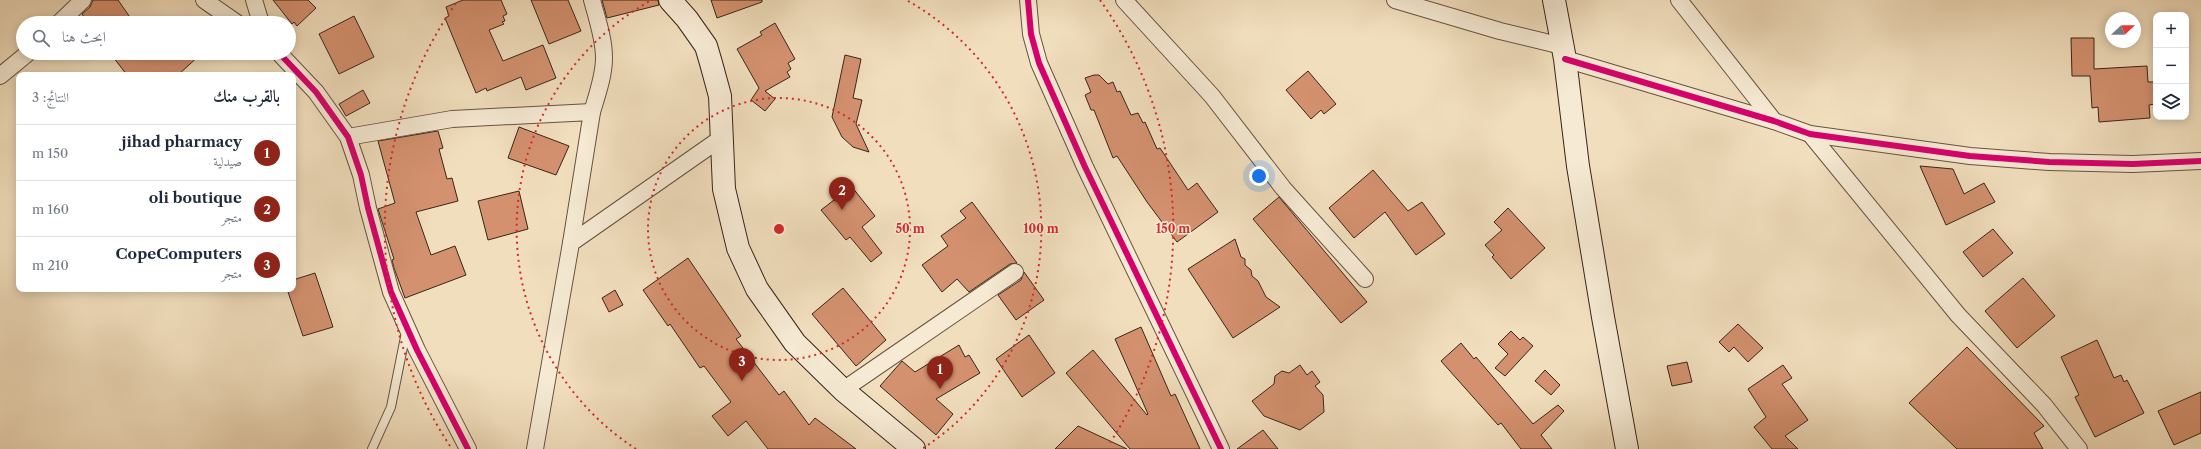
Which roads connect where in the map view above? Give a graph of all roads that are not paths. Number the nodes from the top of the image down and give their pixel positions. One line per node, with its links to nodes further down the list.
1 (83, 0): 11 (street)
2 (204, 0): 12 (street)
3 (254, 0): 13 (street)
4 (592, 0): 18 (street)
5 (670, 0): 22 (main road)
6 (1028, 0): 33 (street)
7 (1124, 0): 26 (street)
8 (1395, 0): 14 (street)
9 (1554, 0): 14 (main road)
10 (1679, 0): 19 (street)
11 (66, 16)
12 (227, 16)
13 (259, 16)
14 (1563, 52): 19 (street); 34 (main road)
15 (19, 60): 17 (street)
16 (286, 60): 21 (street)
17 (0, 76)
18 (592, 112): 21 (street); 24 (street)
19 (1774, 121): 20 (street)
20 (1810, 134): 23 (street); 35 (street)
21 (348, 137): 27 (street)
22 (720, 139): 24 (street); 28 (main road)
23 (2201, 161)
24 (570, 243): 31 (street)
25 (1014, 272): 28 (street)
26 (1365, 279)
27 (407, 328): 29 (lane); 30 (street)
28 (843, 390): 32 (main road)
29 (372, 449)
30 (468, 449)
31 (535, 449)
32 (914, 449)
33 (1221, 449)
34 (1627, 449)
35 (2079, 449)

